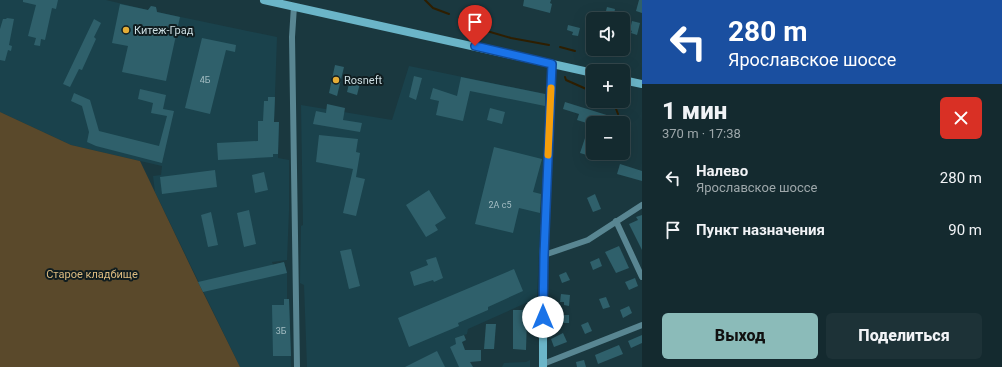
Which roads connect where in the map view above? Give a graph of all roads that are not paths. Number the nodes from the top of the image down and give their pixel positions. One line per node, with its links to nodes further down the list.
1 (264, 0): 2 (main road)
2 (294, 6): 3 (main road); 13 (street)
3 (552, 64): 4 (main road); 9 (main road)
4 (586, 71)
5 (630, 81): 6 (main road)
6 (642, 84)
7 (642, 205): 8 (street)
8 (616, 221): 9 (street); 10 (street)
9 (544, 255): 12 (main road)
10 (642, 277)
11 (642, 325): 12 (street)
12 (543, 366)
13 (297, 367)

